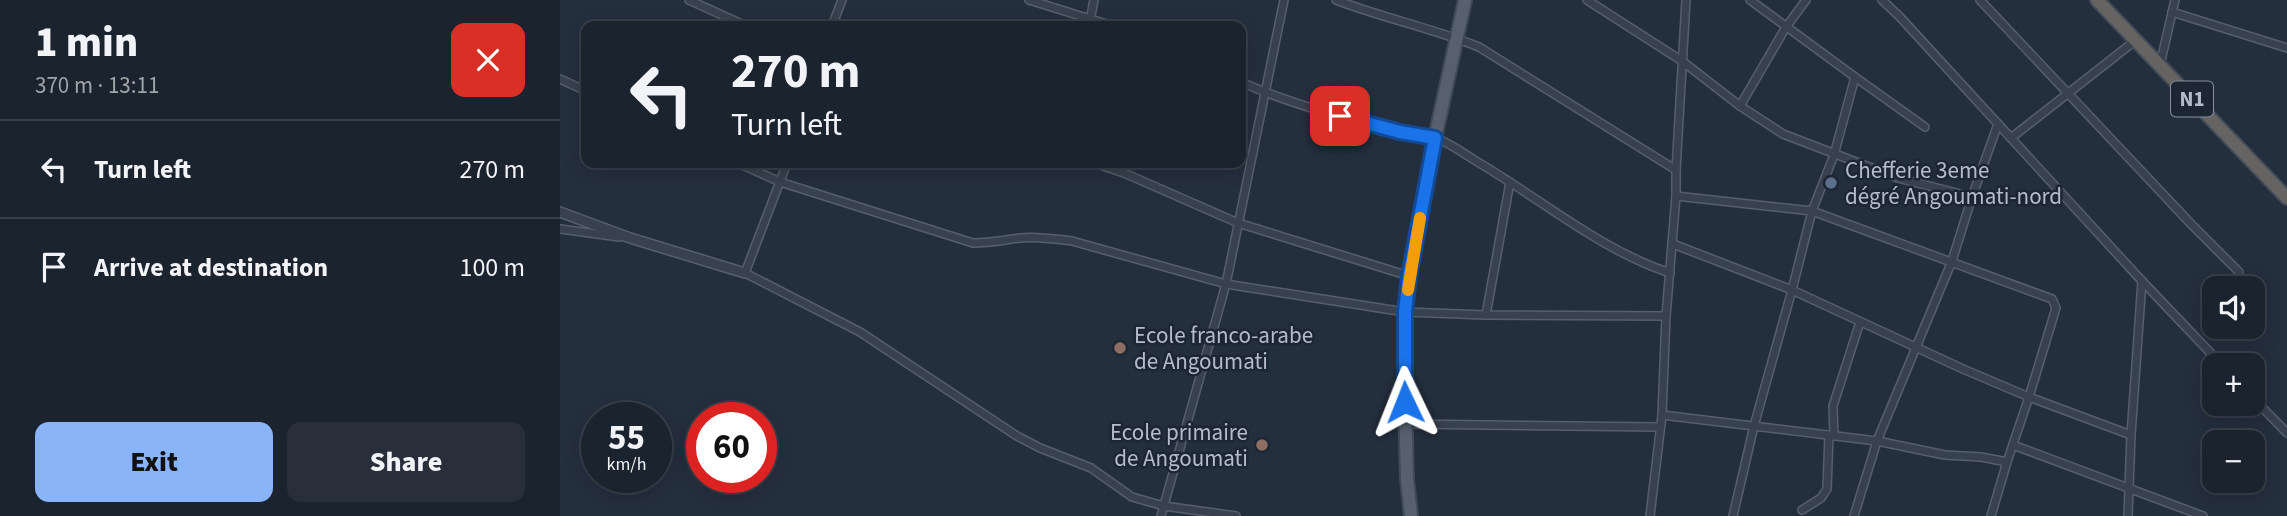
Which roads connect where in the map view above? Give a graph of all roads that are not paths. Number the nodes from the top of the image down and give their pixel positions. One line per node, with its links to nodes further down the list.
1 (689, 0): 17 (street)
2 (842, 0): 18 (street)
3 (1029, 0): 19 (street)
4 (1094, 0): 20 (street)
5 (1284, 0): 31 (street)
6 (1335, 0): 22 (street)
7 (1465, 0): 22 (main road)
8 (1587, 0): 25 (street)
9 (1686, 0): 25 (street)
10 (1750, 0): 21 (street)
11 (1806, 0): 21 (street)
12 (1882, 0): 34 (street)
13 (1980, 0): 32 (street)
14 (2097, 0): 23 (highway, N1)
15 (2175, 0): 16 (street)
16 (2172, 12): 24 (street); 26 (street)
17 (735, 21)
18 (834, 21)
19 (1085, 21)
20 (1090, 21)
21 (1786, 27): 27 (street); 33 (street)
22 (1457, 38): 36 (main road); 42 (street)
23 (2136, 40): 26 (highway, N1); 32 (street)
24 (2287, 48)
25 (1682, 61): 33 (street); 42 (street)
26 (2160, 65): 47 (highway, N1)
27 (1855, 77): 35 (street); 38 (street)
28 (560, 79): 30 (street)
29 (1246, 84): 31 (street)
30 (581, 90)
31 (1264, 92): 36 (street); 50 (street)
32 (2068, 95): 37 (street); 55 (street)
33 (1740, 106): 38 (street)
34 (1998, 124): 37 (street); 46 (street)
35 (1925, 127)
36 (1435, 138): 43 (street); 58 (main road)
37 (2011, 138): 59 (street)
38 (1834, 155): 46 (street); 48 (street)
39 (749, 168): 44 (street)
40 (785, 168): 44 (street)
41 (1109, 168): 50 (street)
42 (1676, 170): 45 (street)
43 (1510, 181): 57 (street); 63 (street)
44 (780, 182): 56 (street); 60 (street)
45 (1676, 195): 48 (street); 53 (street)
46 (1972, 197): 54 (street)
47 (2287, 198)
48 (1812, 211): 54 (street); 61 (street)
49 (560, 212): 52 (street)
50 (1238, 223): 58 (street); 60 (street)
51 (560, 229): 52 (street)
52 (630, 238): 56 (street)
53 (1673, 244): 57 (street); 61 (street)
54 (1952, 261): 66 (street); 68 (street)
55 (2239, 272)
56 (745, 273): 81 (street)
57 (1670, 273): 64 (street)
58 (1409, 276): 62 (main road)
59 (2142, 281): 67 (street); 76 (street)
60 (1226, 284): 62 (street); 81 (street)
61 (1792, 290): 65 (street); 72 (street)
62 (1405, 312): 63 (street); 71 (main road)
63 (1486, 315): 64 (street)
64 (1666, 316): 70 (street)
65 (1860, 322): 66 (street); 75 (street)
66 (1915, 348): 68 (street); 77 (street)
67 (2211, 353)
68 (2029, 397): 76 (street); 78 (street)
69 (2265, 410): 74 (street)
70 (1662, 415): 72 (street); 73 (street)
71 (1405, 424): 73 (street); 85 (main road)
72 (1754, 426): 75 (street); 87 (street)
73 (1660, 427): 86 (street)
74 (2287, 433)
75 (1832, 435): 77 (street); 82 (street)
76 (2131, 435): 80 (street)
77 (1877, 441): 79 (street); 88 (street)
78 (2013, 445): 79 (street); 80 (street)
79 (2007, 462): 89 (street)
80 (2129, 489): 90 (street); 91 (street)
81 (1164, 506): 83 (street); 84 (street)
82 (1802, 510)
83 (1161, 516)
84 (1236, 516)
85 (1411, 516)
86 (1650, 516)
87 (1733, 516)
88 (1854, 516)
89 (1991, 516)
90 (2128, 516)
91 (2203, 516)

